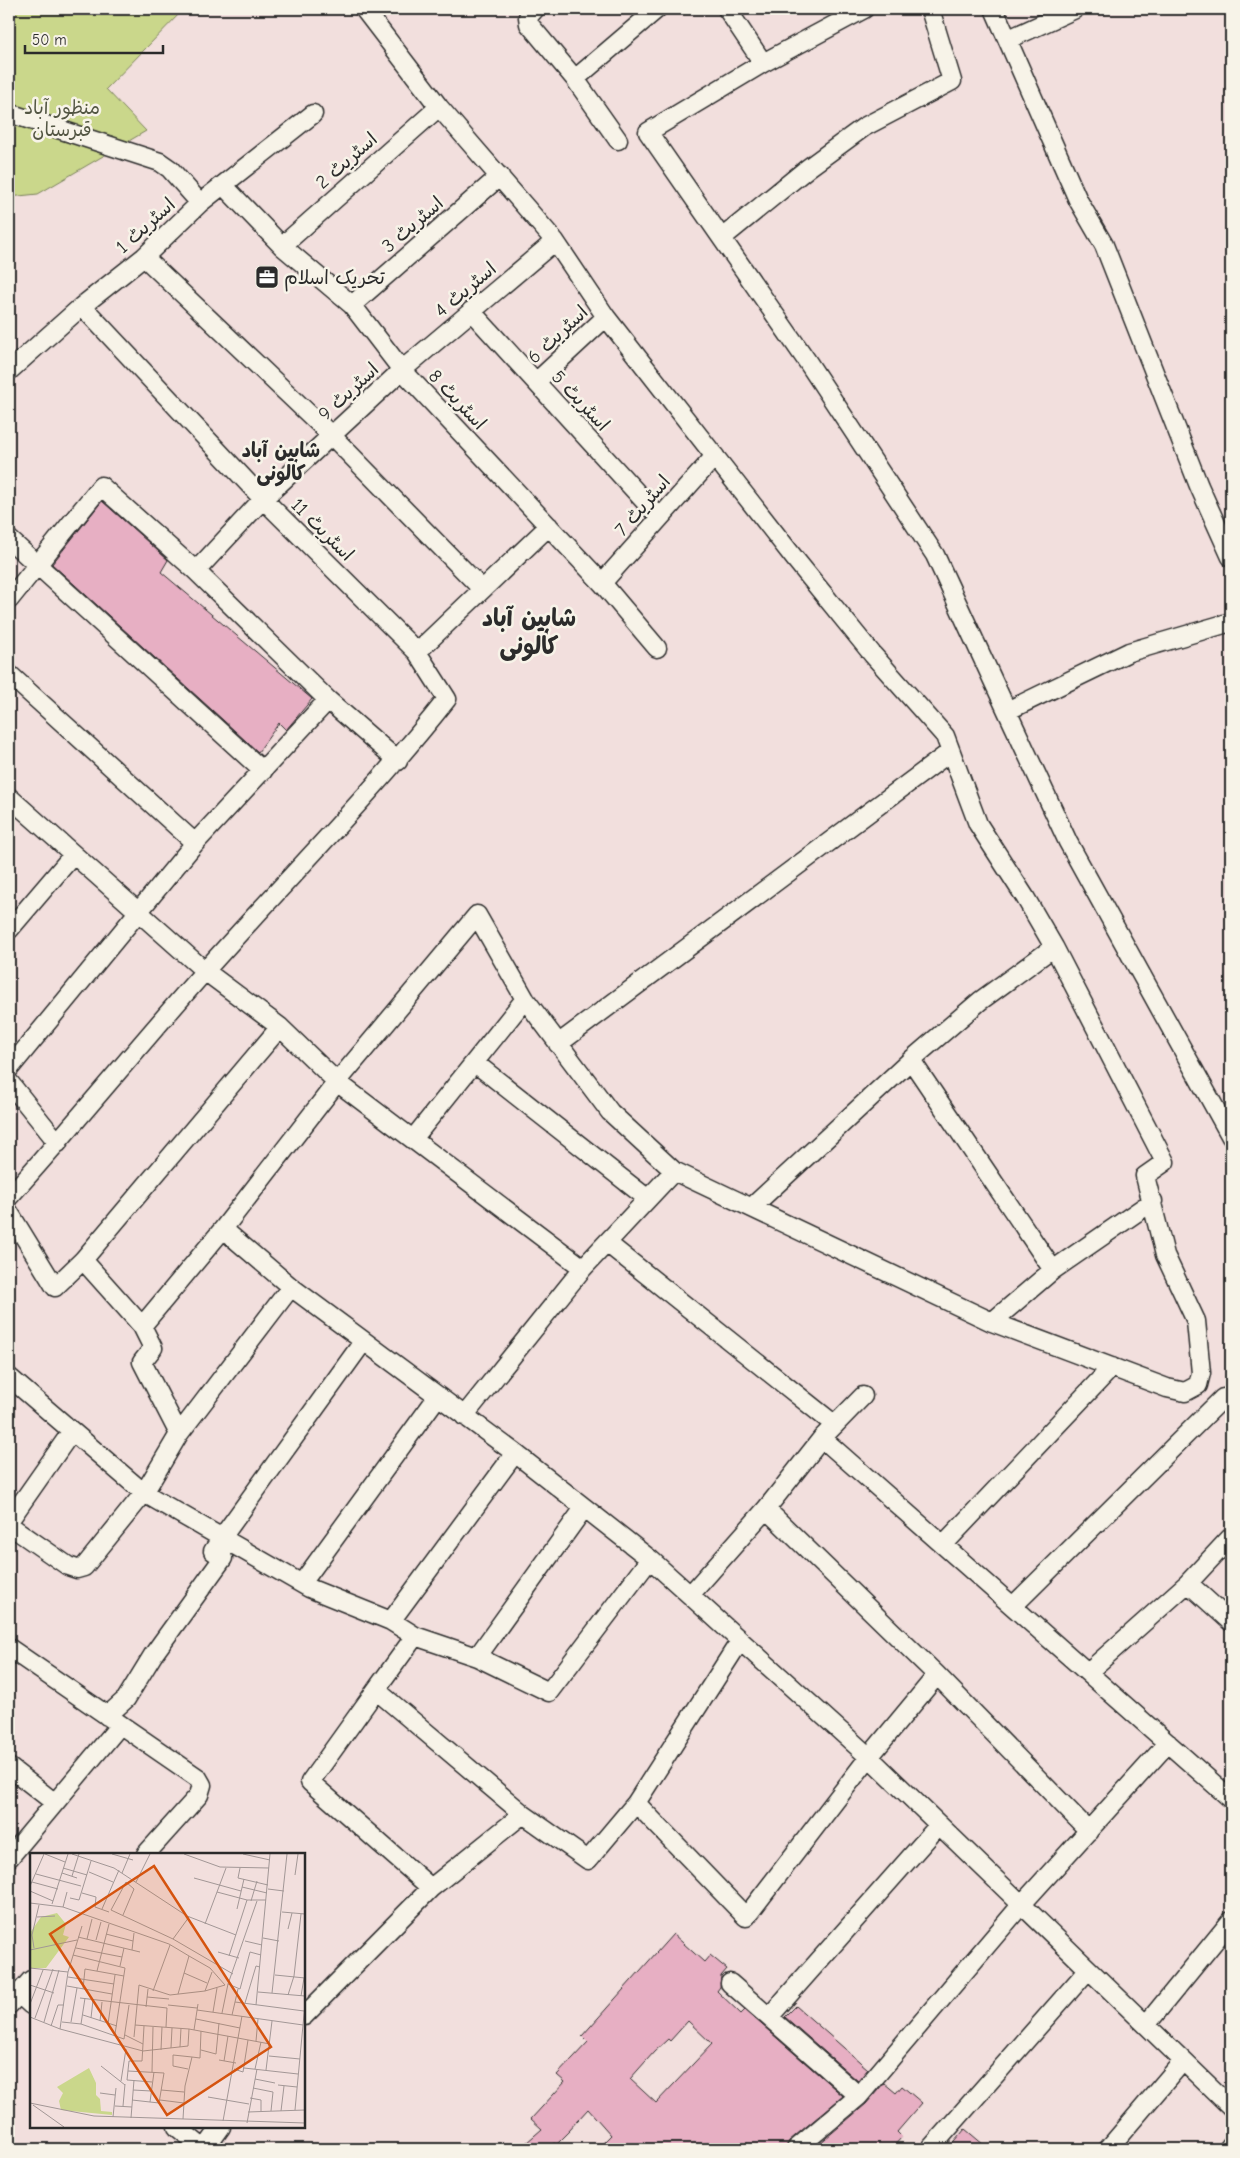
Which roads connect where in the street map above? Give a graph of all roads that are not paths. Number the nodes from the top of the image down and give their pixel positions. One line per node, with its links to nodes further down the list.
1 (364, 9): 12 (street)
2 (534, 9): 11 (street)
3 (657, 9): 11 (street)
4 (727, 9): 10 (street)
5 (864, 9): 10 (street)
6 (930, 9): 19 (street)
7 (994, 9): 9 (street)
8 (1076, 9): 9 (street)
9 (1009, 39): 36 (street)
10 (763, 63): 19 (street)
11 (575, 79): 15 (street)
12 (439, 107): 16 (street); 21 (street, اسٹریٹ 2)
13 (9, 113): 18 (street)
14 (313, 114): 17 (street, اسٹریٹ 1)
15 (618, 140)
16 (500, 176): 20 (street); 23 (street, اسٹریٹ 3)
17 (223, 186): 18 (street, اسٹریٹ 1); 21 (street, اسٹریٹ 8)
18 (200, 203): 22 (street, اسٹریٹ 1)
19 (722, 238): 47 (street)
20 (555, 241): 25 (street, اسٹریٹ 4); 26 (street)
21 (282, 246): 23 (street, اسٹریٹ 8)
22 (144, 257): 24 (street, اسٹریٹ 1); 30 (street)
23 (352, 305): 27 (street, اسٹریٹ 8)
24 (82, 306): 28 (street, اسٹریٹ 1); 32 (street, اسٹریٹ 11)
25 (471, 311): 27 (street, اسٹریٹ 4); 29 (street, اسٹریٹ 5)
26 (606, 317): 29 (street, اسٹریٹ 6); 31 (street)
27 (402, 370): 30 (street, اسٹریٹ 9); 34 (street, اسٹریٹ 8)
28 (9, 371)
29 (536, 382): 33 (street, اسٹریٹ 5)
30 (331, 435): 32 (street, اسٹریٹ 9); 40 (street)
31 (715, 456): 33 (street, اسٹریٹ 7); 48 (street)
32 (263, 499): 38 (street, اسٹریٹ 9); 44 (street, اسٹریٹ 11)
33 (659, 516): 39 (street, اسٹریٹ 7)
34 (549, 526): 39 (street, اسٹریٹ 8); 40 (street)
35 (9, 539): 37 (street)
36 (1231, 557)
37 (37, 564): 38 (street); 41 (street); 50 (street)
38 (196, 570): 46 (street)
39 (602, 583): 43 (street, اسٹریٹ 8)
40 (482, 589): 44 (street)
41 (9, 600)
42 (1231, 622): 47 (street)
43 (657, 648)
44 (417, 652): 49 (street, اسٹریٹ 11)
45 (9, 674): 52 (street)
46 (328, 700): 49 (street); 50 (street)
47 (1007, 711): 66 (street)
48 (950, 752): 56 (street); 60 (street)
49 (398, 760): 57 (street)
50 (263, 771): 52 (street)
51 (9, 796): 53 (street)
52 (195, 843): 54 (street)
53 (73, 855): 54 (street); 55 (street)
54 (137, 912): 57 (street); 63 (street)
55 (9, 930)
56 (1054, 947): 61 (street); 72 (street)
57 (205, 971): 59 (street); 68 (street)
58 (525, 1000): 60 (street); 62 (street); 65 (street)
59 (280, 1027): 65 (street); 77 (street)
60 (558, 1044): 69 (street)
61 (911, 1060): 73 (street); 79 (street)
62 (475, 1063): 67 (street); 71 (street)
63 (9, 1069)
64 (9, 1082): 68 (street)
65 (337, 1082): 67 (street); 75 (street)
66 (1231, 1137)
67 (413, 1139): 78 (street)
68 (58, 1143): 70 (street)
69 (674, 1171): 71 (street); 73 (street)
70 (9, 1197)
71 (648, 1199): 76 (street)
72 (1153, 1201): 79 (street); 84 (street)
73 (752, 1207): 81 (street)
74 (9, 1212): 77 (street)
75 (223, 1229): 80 (street); 82 (street)
76 (607, 1242): 78 (street); 90 (street)
77 (83, 1260): 82 (street)
78 (583, 1268): 89 (street)
79 (1053, 1270): 81 (street)
80 (291, 1287): 83 (street); 92 (street)
81 (992, 1322): 84 (street)
82 (142, 1326): 92 (street)
83 (363, 1342): 86 (street); 100 (street)
84 (1112, 1367): 102 (street)
85 (9, 1379): 91 (street)
86 (438, 1396): 89 (street); 104 (street)
87 (863, 1396): 90 (street)
88 (1228, 1401): 107 (street)
89 (464, 1416): 94 (street)
90 (834, 1425): 93 (street)
91 (72, 1431): 95 (street); 98 (street)
92 (180, 1434): 95 (street)
93 (822, 1438): 97 (street); 102 (street)
94 (515, 1453): 96 (street); 108 (street)
95 (144, 1493): 99 (street); 100 (street)
96 (584, 1508): 103 (street); 113 (street)
97 (766, 1509): 106 (street); 115 (street)
98 (9, 1521)
99 (9, 1525)
100 (223, 1536): 104 (street); 117 (street)
101 (1231, 1538): 105 (street)
102 (943, 1544): 107 (street)
103 (650, 1559): 106 (street); 113 (street)
104 (302, 1583): 108 (street)
105 (1188, 1583): 109 (street); 114 (street)
106 (690, 1595): 111 (street)
107 (1013, 1606): 114 (street)
108 (391, 1621): 110 (street)
109 (1231, 1622)
110 (416, 1636): 113 (street); 116 (street)
111 (740, 1641): 119 (street); 123 (street)
112 (9, 1648): 117 (street)
113 (477, 1657)
114 (1088, 1672): 118 (street)
115 (937, 1675): 119 (street); 126 (street)
116 (376, 1690): 124 (street); 129 (street)
117 (114, 1720): 122 (street); 127 (street)
118 (1168, 1743): 121 (street); 126 (street)
119 (869, 1758): 123 (street); 125 (street)
120 (9, 1767): 122 (street)
121 (1231, 1798)
122 (55, 1802): 128 (street)
123 (636, 1803): 124 (street)
124 (523, 1814): 129 (street)
125 (940, 1825): 130 (street); 137 (street)
126 (1090, 1830): 130 (street)
127 (147, 1853)
128 (9, 1858)
129 (431, 1888): 136 (street)
130 (1022, 1904): 132 (street); 140 (street)
131 (1231, 1921): 138 (street)
132 (1088, 1970): 138 (street); 147 (street)
133 (30, 1982): 135 (street)
134 (730, 1983): 137 (street)
135 (20, 2001)
136 (305, 2015)
137 (769, 2018): 140 (street)
138 (1146, 2025): 139 (street)
139 (1183, 2061): 141 (street); 148 (street)
140 (859, 2096): 145 (street)
141 (1231, 2107)
142 (178, 2128): 146 (street)
143 (220, 2128): 146 (street)
144 (1231, 2145): 149 (street)
145 (805, 2147)
146 (204, 2149)
147 (930, 2149)
148 (1108, 2149)
149 (1228, 2149)

